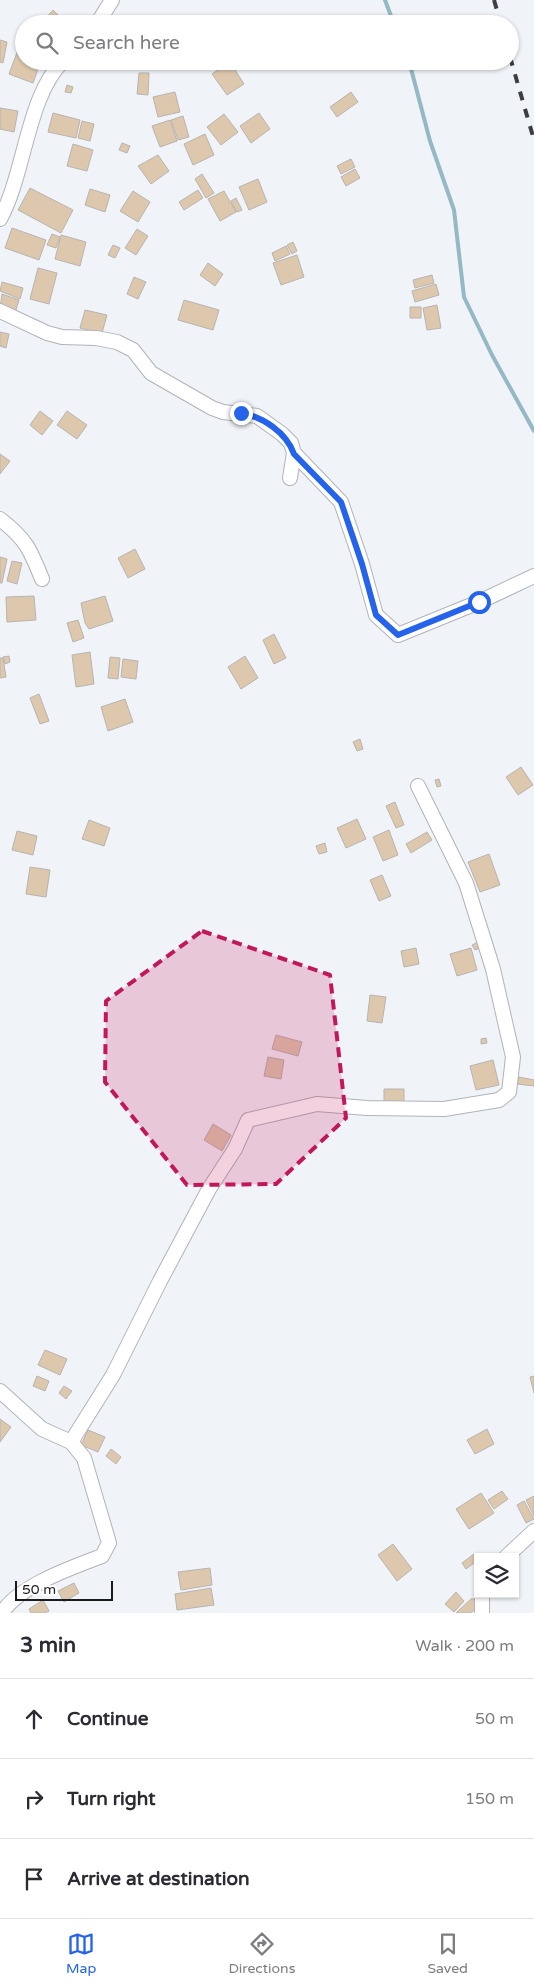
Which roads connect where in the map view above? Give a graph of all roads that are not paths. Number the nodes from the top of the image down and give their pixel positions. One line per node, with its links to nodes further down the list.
1 (112, 0): 2 (street)
2 (103, 15)
3 (54, 70): 4 (street)
4 (0, 219)
5 (0, 311): 6 (street)
6 (294, 454): 7 (street); 9 (street)
7 (290, 478)
8 (0, 520): 10 (street)
9 (534, 576)
10 (42, 579)
11 (418, 786): 13 (street)
12 (0, 1391): 13 (street)
13 (70, 1442): 17 (street)
14 (534, 1531): 15 (street)
15 (510, 1553)
16 (482, 1598): 18 (street)
17 (2, 1613)
18 (482, 1613)

